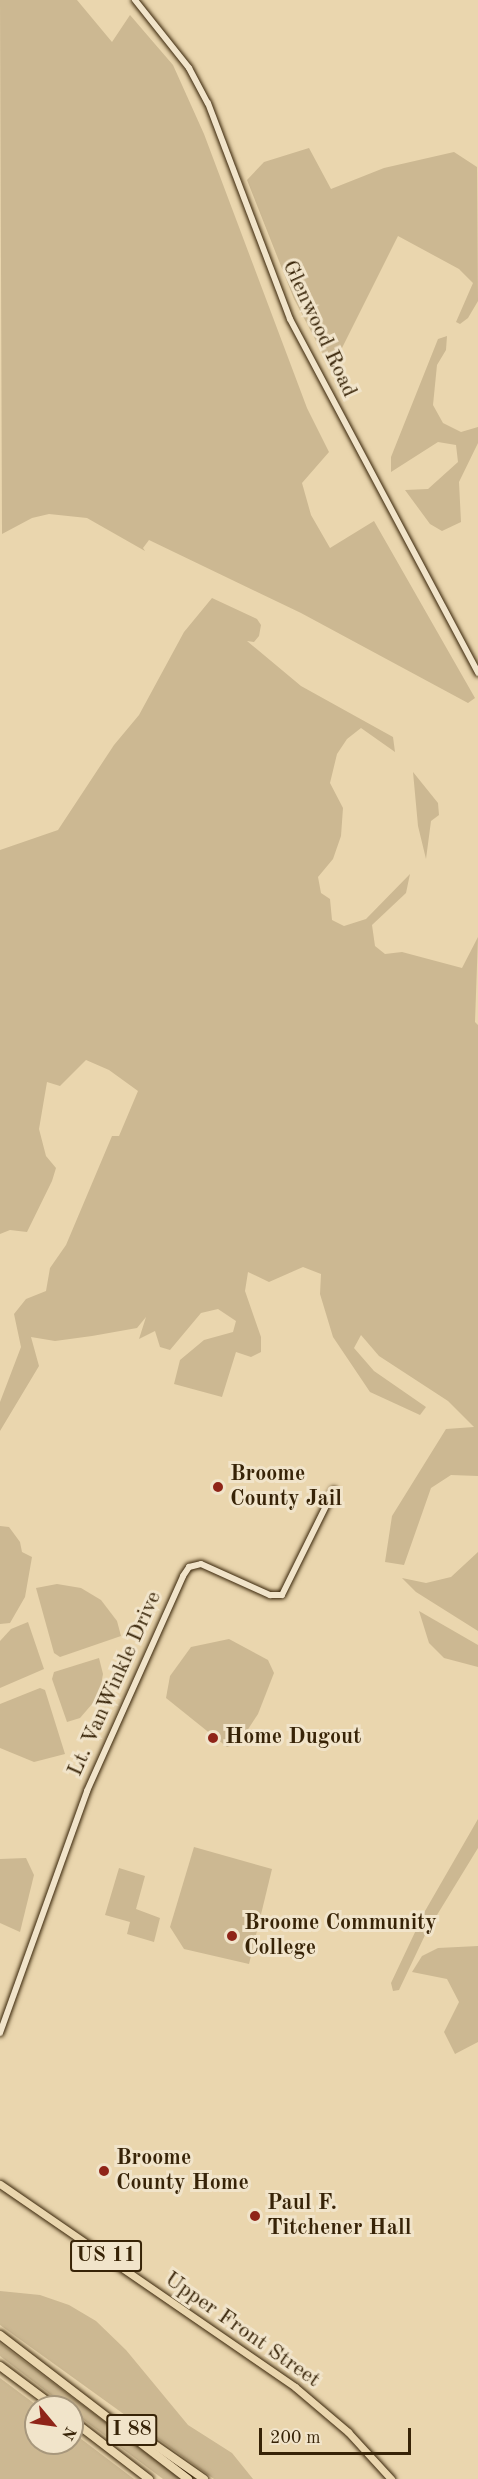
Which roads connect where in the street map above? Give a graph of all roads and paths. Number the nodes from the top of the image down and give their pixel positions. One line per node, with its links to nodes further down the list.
1 (135, 0): 2 (street, Glenwood Road)
2 (478, 673)
3 (334, 1490): 4 (street, Lt. VanWinkle Drive)
4 (1, 2024): 5 (street, Lt. VanWinkle Drive)
5 (0, 2033)
6 (0, 2184): 15 (main road, Upper Front Street / US 11)
7 (0, 2335): 9 (highway)
8 (0, 2366): 10 (highway)
9 (61, 2380): 13 (highway); 14 (highway, I 88)
10 (39, 2395)
11 (84, 2429): 12 (highway)
12 (149, 2479)
13 (188, 2479)
14 (204, 2479)
15 (391, 2479)

